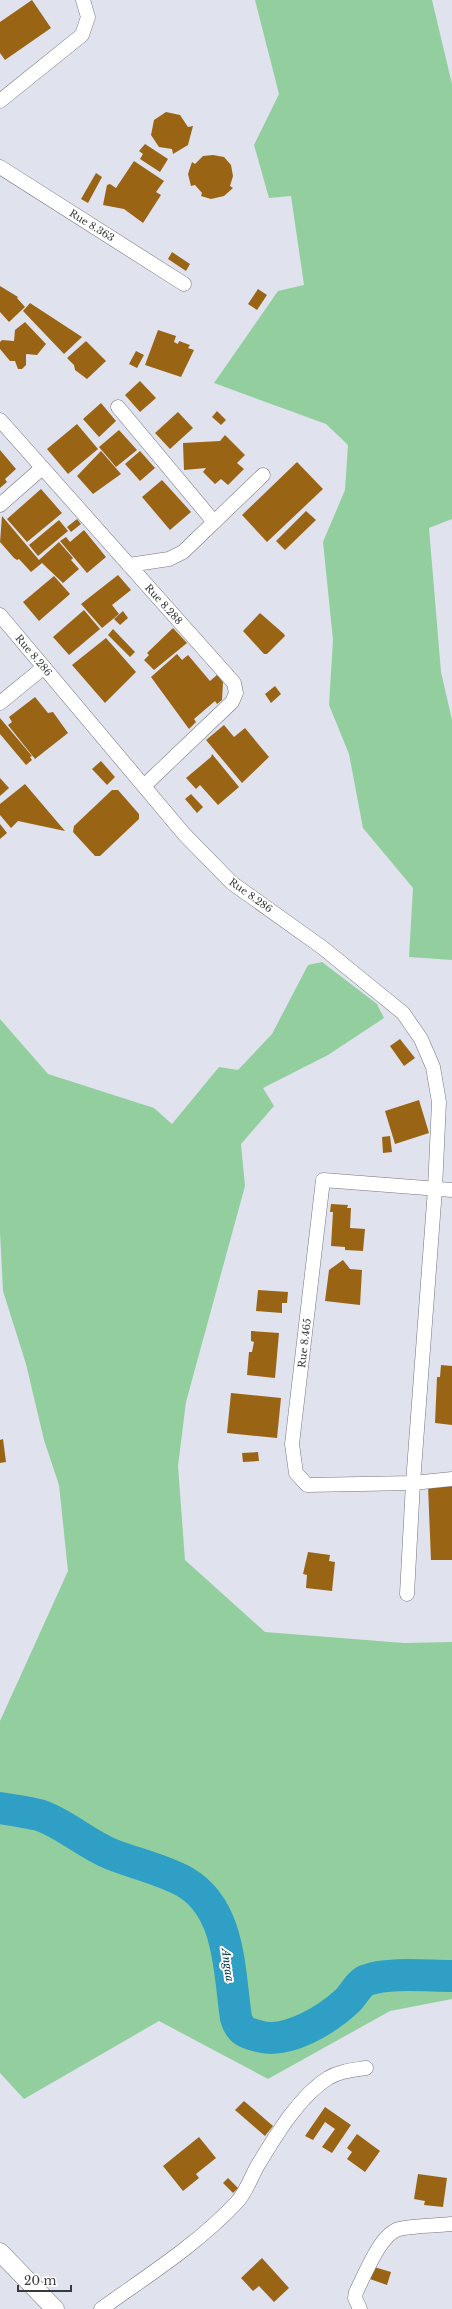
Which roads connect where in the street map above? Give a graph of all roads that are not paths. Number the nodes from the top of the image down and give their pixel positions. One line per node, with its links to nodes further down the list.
1 (83, 0): 2 (street)
2 (0, 101)
3 (0, 167): 4 (street, Rue 8.363)
4 (184, 284)
5 (118, 407): 10 (street)
6 (0, 420): 7 (street, Rue 8.288)
7 (42, 468): 9 (street); 11 (street, Rue 8.288)
8 (263, 475): 10 (street)
9 (0, 505)
10 (214, 522): 11 (street)
11 (129, 565): 15 (street, Rue 8.288)
12 (0, 615): 13 (street, Rue 8.286)
13 (44, 667): 14 (street); 15 (street, Rue 8.286)
14 (0, 703)
15 (144, 786): 16 (street, Rue 8.286)
16 (435, 1189): 17 (street, Rue 8.465); 19 (street, Rue 8.286); 19 (street, Rue 8.465)
17 (452, 1190)
18 (452, 1479): 19 (street, Rue 8.465)
19 (413, 1483): 20 (street, Rue 8.286)
20 (407, 1594)
21 (366, 2068): 25 (street)
22 (452, 2224): 26 (street)
23 (1, 2256): 24 (street)
24 (55, 2309)
25 (101, 2309)
26 (360, 2309)

